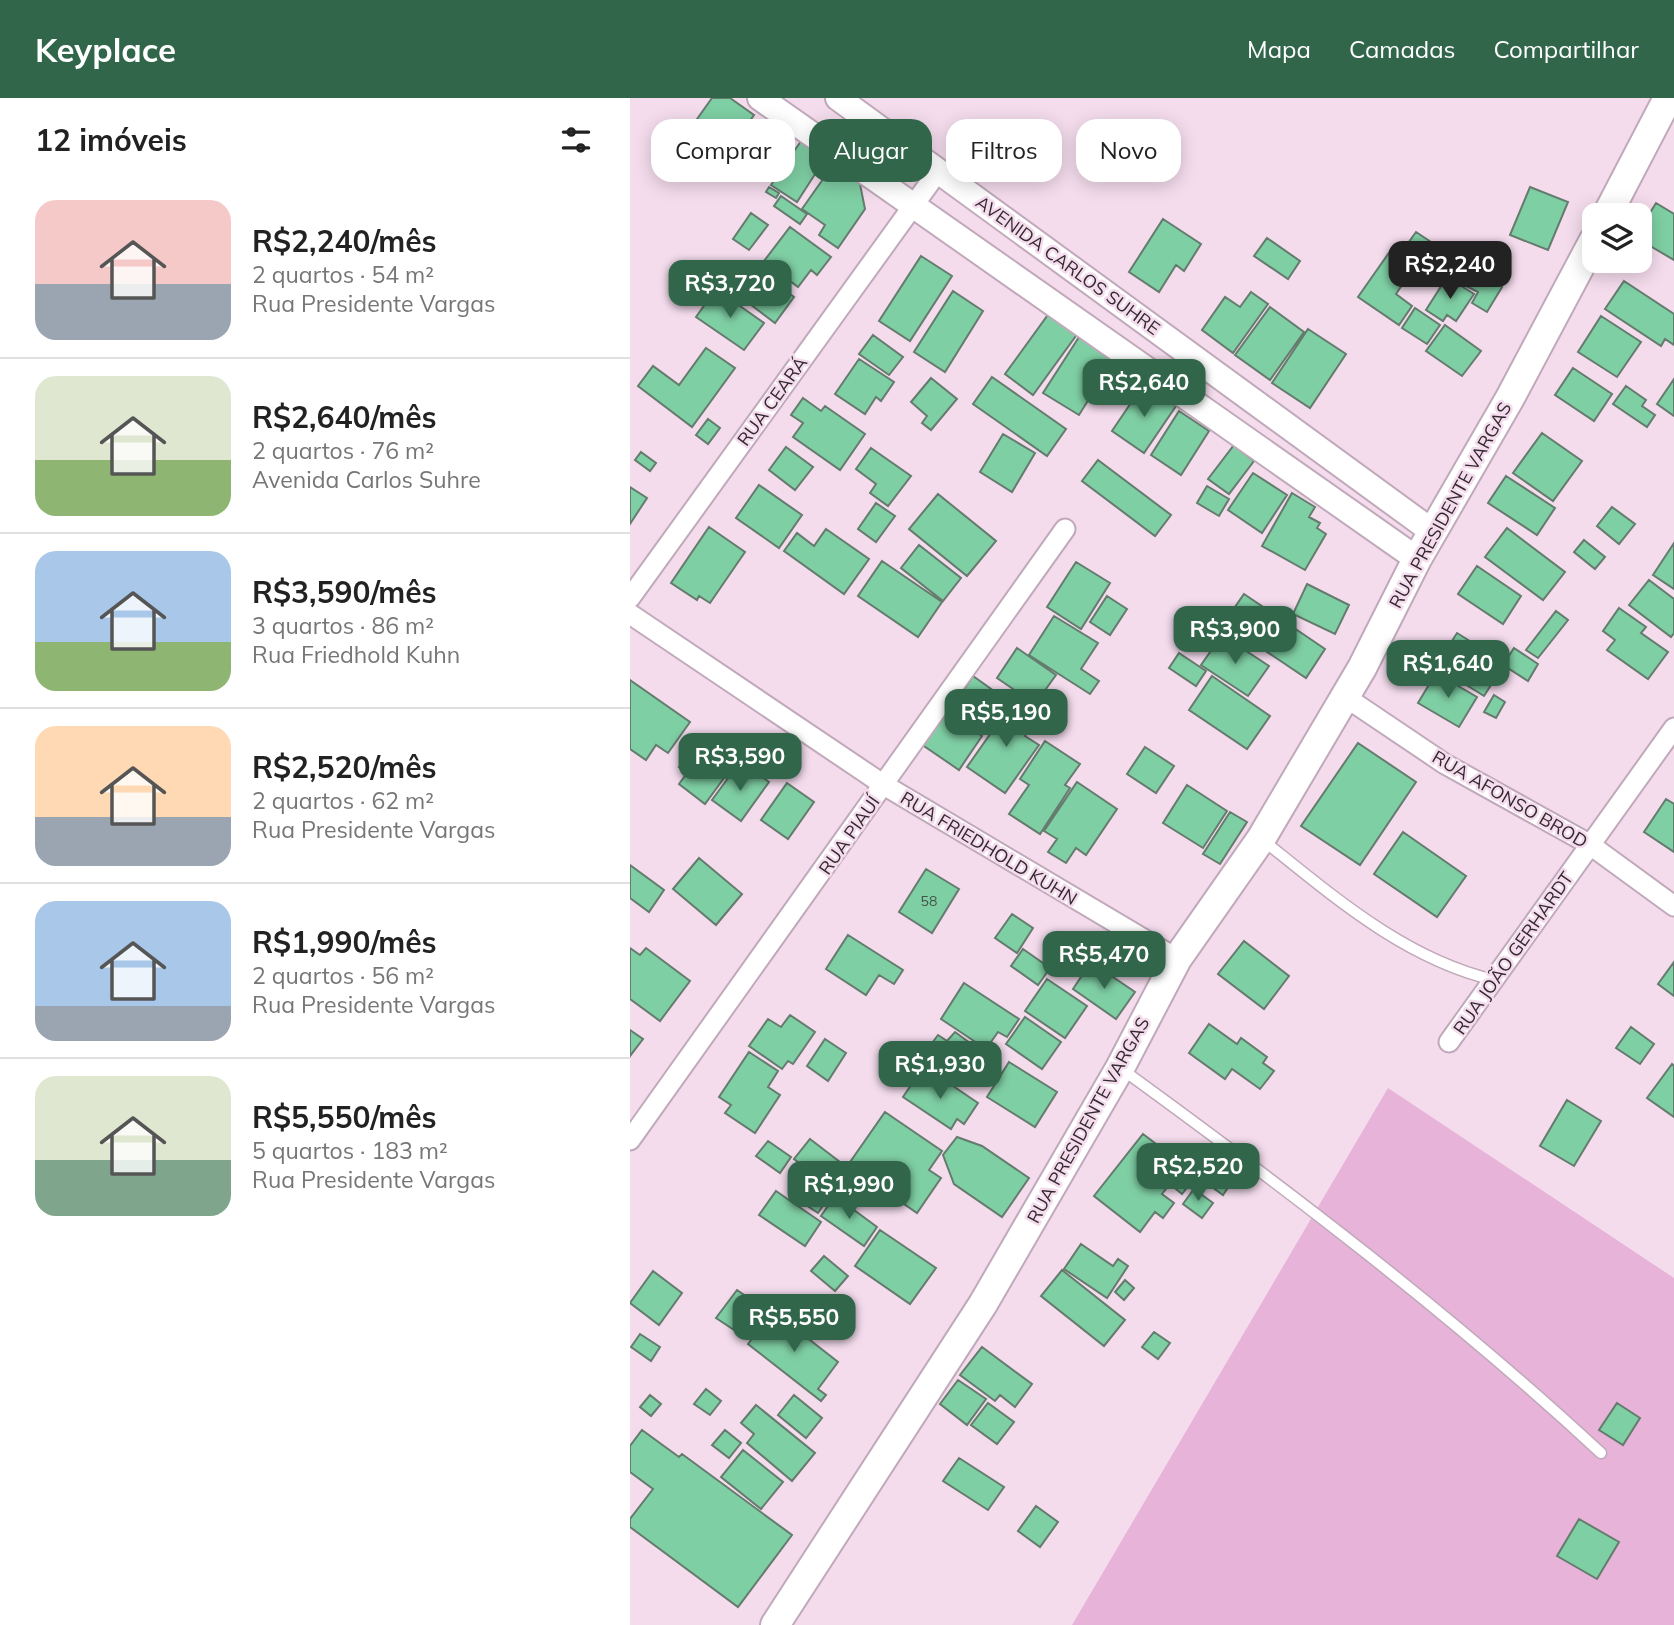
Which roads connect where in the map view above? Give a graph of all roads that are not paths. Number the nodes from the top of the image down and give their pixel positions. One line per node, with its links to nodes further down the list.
1 (760, 98): 6 (street)
2 (838, 98): 4 (street, AVENIDA CARLOS SUHRE)
3 (1668, 98): 5 (main road)
4 (939, 170): 6 (street, RUA CEARÁ); 9 (street, AVENIDA CARLOS SUHRE)
5 (1613, 203)
6 (913, 207): 10 (street); 11 (street, RUA CEARÁ)
7 (1582, 262): 9 (main road, RUA PRESIDENTE VARGAS)
8 (1065, 529): 15 (street, RUA PIAUÍ)
9 (1433, 532): 10 (main road, RUA PRESIDENTE VARGAS)
10 (1417, 559): 13 (main road, RUA PRESIDENTE VARGAS)
11 (630, 598)
12 (630, 614): 15 (street, RUA FRIEDHOLD KUHN)
13 (1344, 696): 16 (main road, RUA PRESIDENTE VARGAS); 17 (street, RUA AFONSO BROD)
14 (1674, 728): 17 (street, RUA JOÃO GERHARDT)
15 (884, 785): 19 (street, RUA FRIEDHOLD KUHN); 23 (street, RUA PIAUÍ)
16 (1261, 839): 19 (main road, RUA PRESIDENTE VARGAS); 20 (lane)
17 (1589, 844): 18 (street, RUA AFONSO BROD); 20 (street, RUA JOÃO GERHARDT)
18 (1674, 906)
19 (1177, 959): 22 (main road, RUA PRESIDENTE VARGAS)
20 (1496, 981): 21 (street, RUA JOÃO GERHARDT)
21 (1450, 1042)
22 (1120, 1068): 24 (lane); 25 (main road, RUA PRESIDENTE VARGAS)
23 (630, 1140)
24 (1601, 1453)
25 (775, 1625)

